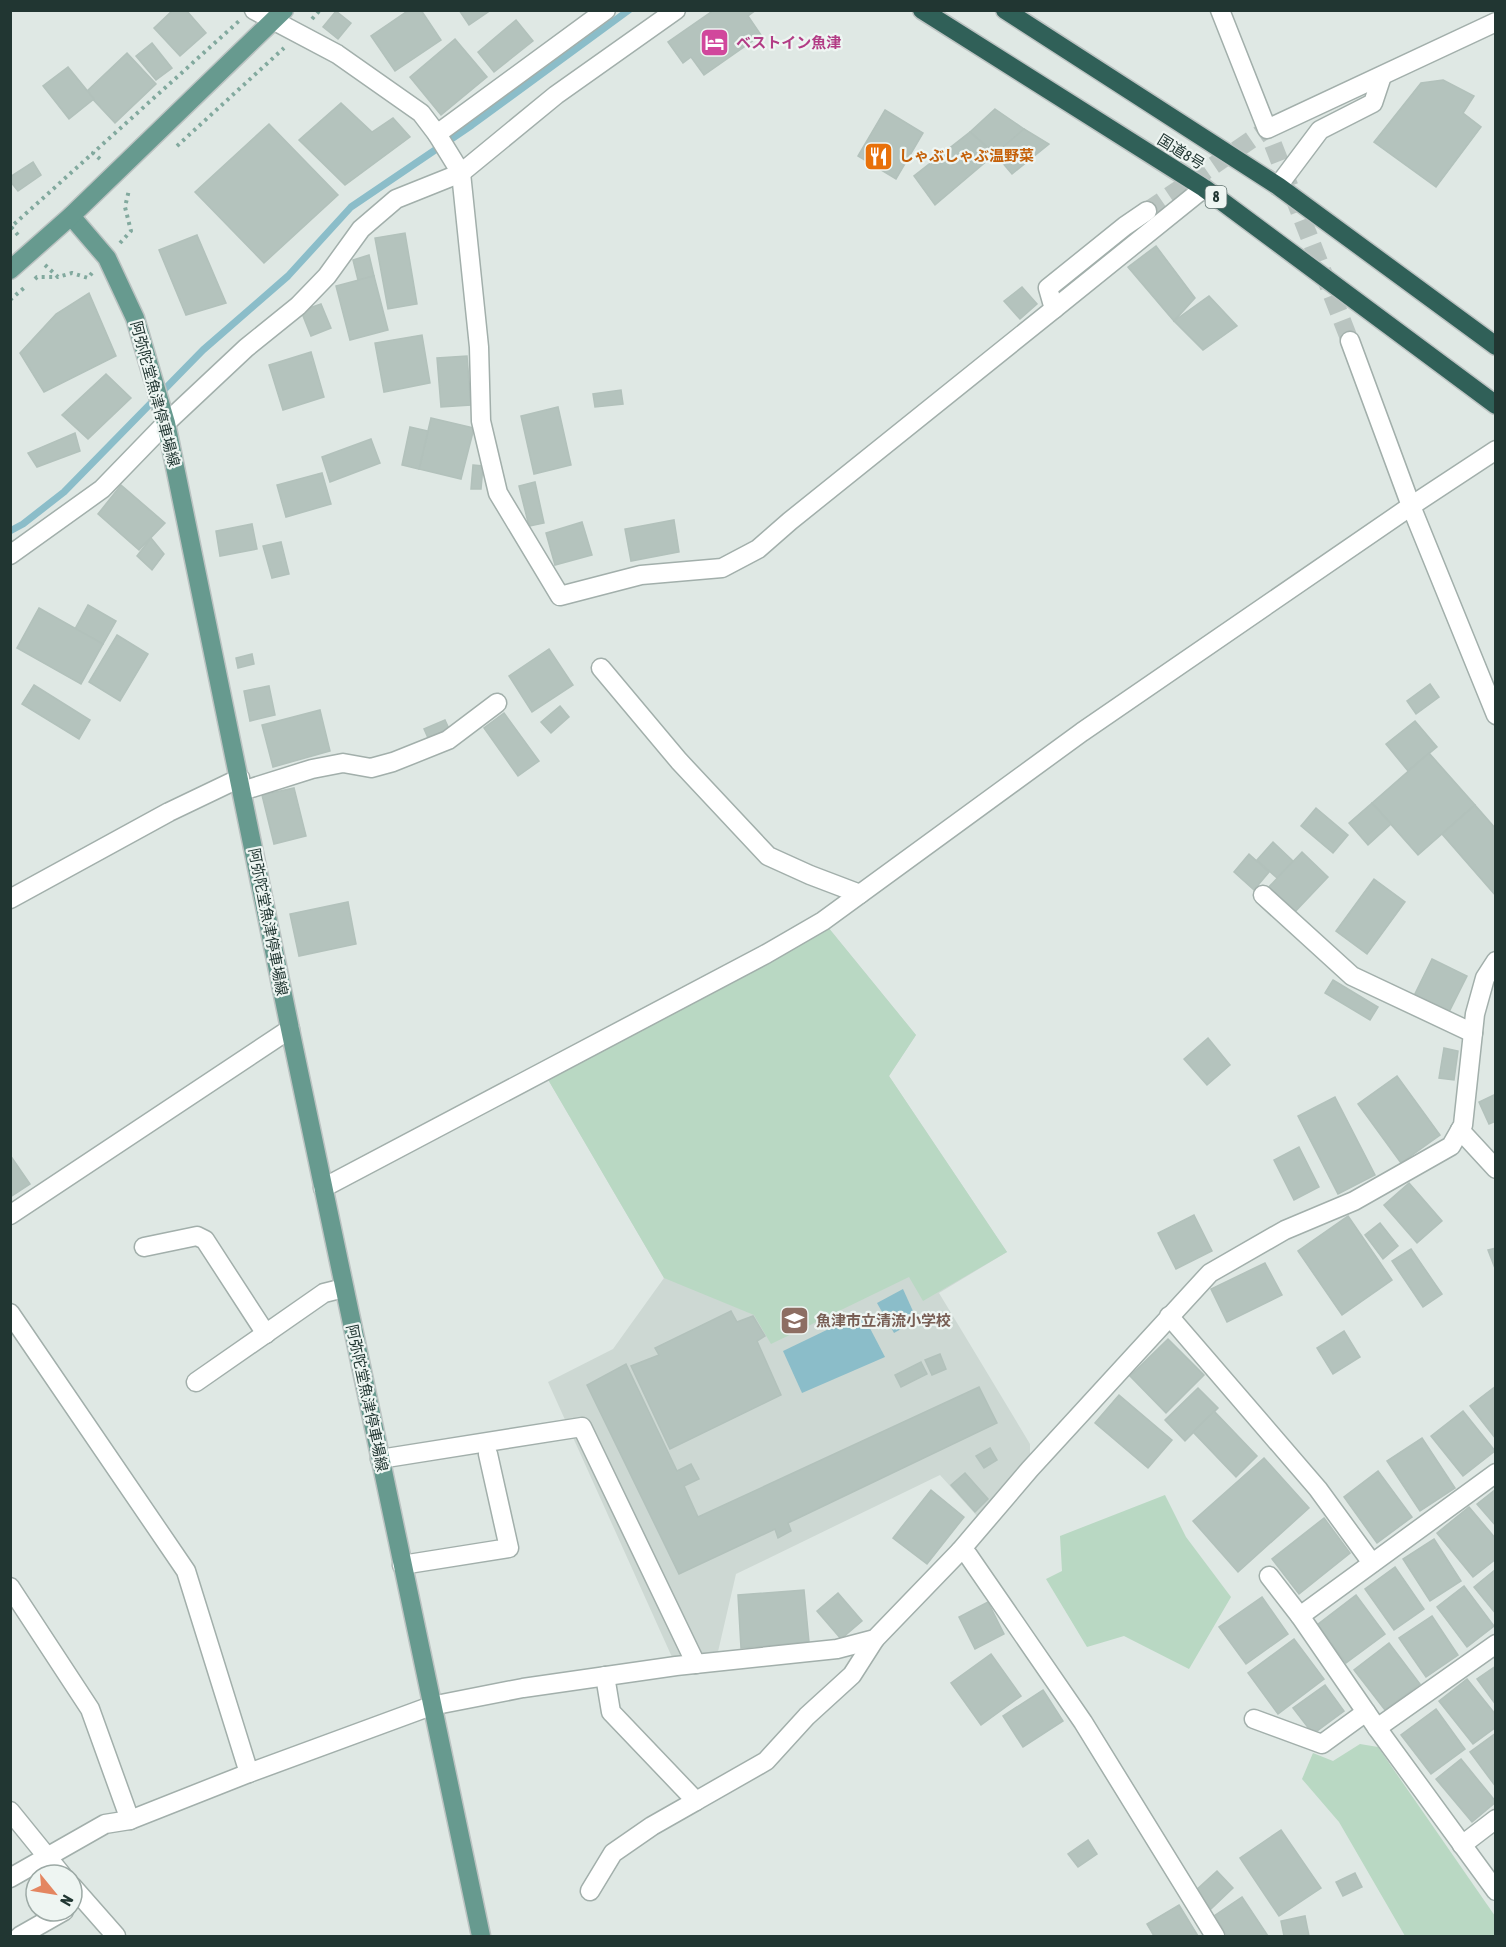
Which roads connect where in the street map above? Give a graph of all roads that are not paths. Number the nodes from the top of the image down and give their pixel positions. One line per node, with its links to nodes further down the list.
1 (254, 10): 7 (street)
2 (606, 10): 10 (street)
3 (676, 10): 11 (street)
4 (922, 10): 13 (highway, 国道8号 / 8)
5 (1005, 10): 12 (highway, 国道8号)
6 (1220, 10): 9 (street)
7 (279, 16): 10 (street); 15 (main road)
8 (1496, 22): 9 (street)
9 (1382, 76): 12 (street)
10 (437, 134): 11 (street)
11 (461, 173): 17 (street); 21 (street)
12 (1278, 186): 19 (highway, 国道8号)
13 (1204, 188): 17 (street); 20 (highway, 国道8号 / 8)
14 (1147, 211): 17 (street)
15 (70, 216): 16 (main road); 21 (main road, 阿弥陀堂魚津停車場線)
16 (10, 270)
17 (1054, 309)
18 (1350, 341): 23 (street)
19 (1496, 346)
20 (1496, 405)
21 (166, 423): 24 (street); 28 (main road, 阿弥陀堂魚津停車場線)
22 (1496, 450): 23 (street)
23 (1411, 506): 27 (street); 29 (street)
24 (10, 555)
25 (601, 668): 29 (street)
26 (497, 703): 28 (street)
27 (1496, 715)
28 (241, 785): 31 (street); 33 (main road, 阿弥陀堂魚津停車場線)
29 (860, 894): 37 (street)
30 (1263, 895): 34 (street)
31 (10, 899)
32 (1496, 961): 34 (street)
33 (290, 1029): 37 (main road, 阿弥陀堂魚津停車場線); 38 (street)
34 (1473, 1033): 35 (street)
35 (1460, 1130): 36 (street); 42 (street)
36 (1496, 1169)
37 (323, 1188): 40 (main road, 阿弥陀堂魚津停車場線)
38 (10, 1215)
39 (144, 1247): 43 (street)
40 (344, 1288): 43 (street); 46 (main road, 阿弥陀堂魚津停車場線)
41 (10, 1313): 62 (street)
42 (1169, 1316): 48 (street); 49 (street)
43 (266, 1334): 44 (street)
44 (196, 1382)
45 (488, 1454): 50 (street)
46 (380, 1459): 50 (main road, 阿弥陀堂魚津停車場線); 56 (street)
47 (1496, 1473): 49 (street)
48 (960, 1551): 54 (street); 78 (street)
49 (1372, 1563): 53 (street)
50 (402, 1565): 58 (main road, 阿弥陀堂魚津停車場線)
51 (1269, 1576): 53 (street)
52 (12, 1592): 65 (street)
53 (1300, 1616): 59 (street)
54 (876, 1639): 56 (street); 63 (street)
55 (1496, 1644): 61 (street)
56 (696, 1664): 57 (street)
57 (605, 1676): 58 (street); 63 (street)
58 (431, 1706): 62 (street); 77 (main road, 阿弥陀堂魚津停車場線)
59 (1366, 1712): 60 (street); 61 (street)
60 (1254, 1719)
61 (1377, 1728): 67 (street)
62 (249, 1773): 65 (street)
63 (696, 1801): 71 (street)
64 (10, 1811): 68 (street)
65 (130, 1820): 68 (street)
66 (1496, 1820): 67 (street)
67 (1462, 1845): 72 (street)
68 (46, 1856): 69 (street); 70 (street)
69 (52, 1863)
70 (10, 1878)
71 (590, 1891)
72 (1496, 1891)
73 (84, 1906): 76 (street)
74 (43, 1923): 75 (street)
75 (20, 1936)
76 (116, 1936)
77 (481, 1936)
78 (1215, 1936)

